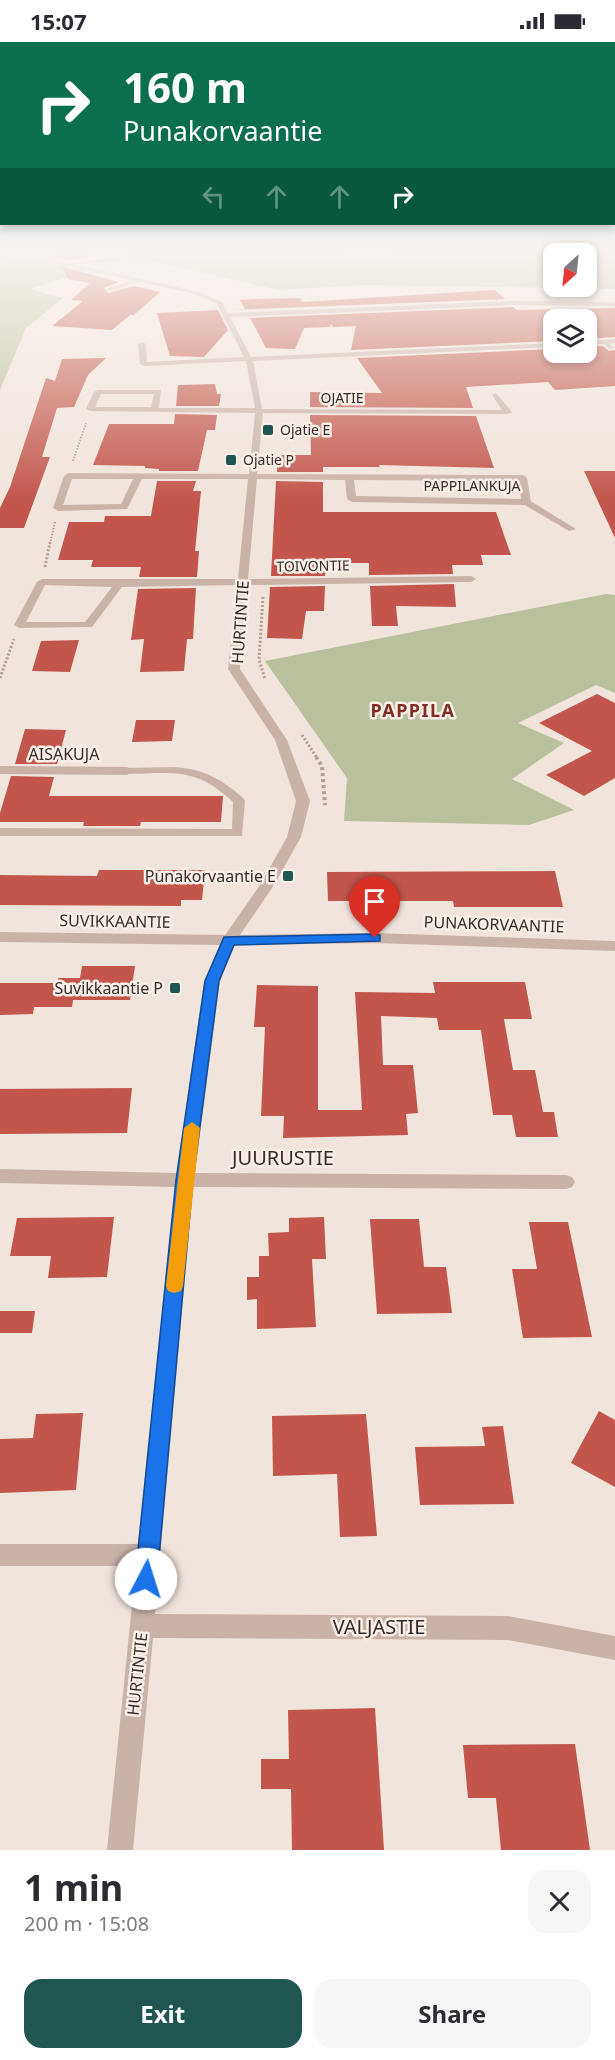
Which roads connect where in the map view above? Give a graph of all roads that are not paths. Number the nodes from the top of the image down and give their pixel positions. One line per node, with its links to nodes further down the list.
1 (235, 332): 6 (street, HURTINTIE)
2 (597, 342): 4 (street)
3 (142, 344): 6 (street)
4 (613, 345)
5 (543, 346): 6 (street)
6 (249, 360): 9 (street, HURTINTIE)
7 (496, 395): 9 (street, OJATIE)
8 (154, 410): 8 (street, OJATIE); 9 (street, OJATIE)
9 (259, 411): 11 (street, HURTINTIE)
10 (139, 476): 10 (street, PAPPILANKUJA); 11 (street, PAPPILANKUJA)
11 (253, 476): 12 (street, PAPPILANKUJA); 16 (street, HURTINTIE)
12 (350, 477): 13 (street, PAPPILANKUJA); 13 (street, PAPPILANKUJA)
13 (526, 501): 14 (lane)
14 (572, 529)
15 (471, 579): 16 (street, TOIVONTIE)
16 (243, 582): 17 (street, TOIVONTIE); 22 (street, HURTINTIE)
17 (119, 584): 17 (street, TOIVONTIE)
18 (0, 770): 19 (street, AISAKUJA)
19 (127, 771): 20 (lane)
20 (0, 832)
21 (0, 937): 22 (street, SUVIKKAANTIE)
22 (229, 940): 23 (street, PUNAKORVAANTIE); 25 (street, HURTINTIE)
23 (615, 946)
24 (0, 1176): 25 (street, JUURUSTIE)
25 (185, 1180): 26 (street, JUURUSTIE); 28 (street, HURTINTIE)
26 (566, 1182)
27 (0, 1555): 28 (street)
28 (148, 1556): 29 (street, HURTINTIE)
29 (142, 1626): 30 (street, VALJASTIE); 31 (street, HURTINTIE)
30 (615, 1648)
31 (120, 1850)

